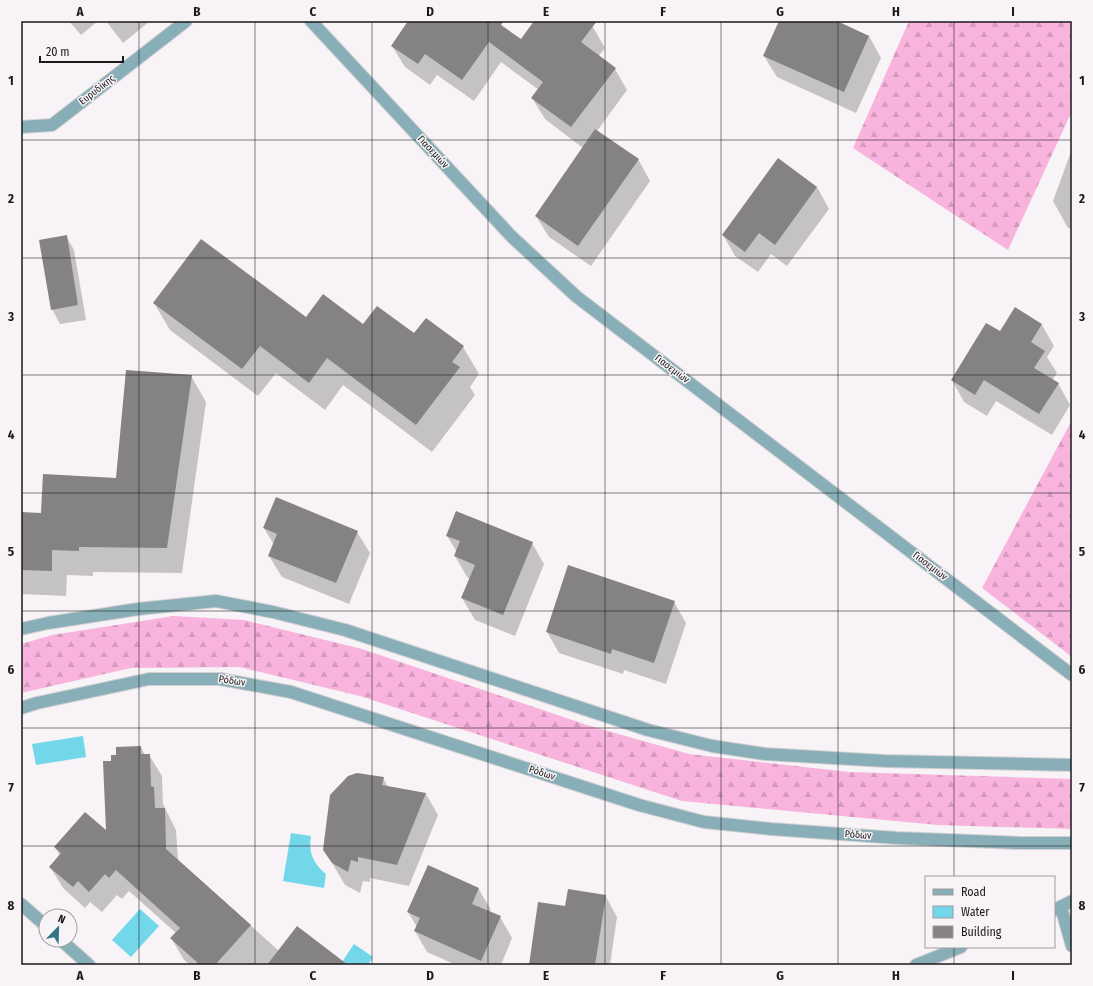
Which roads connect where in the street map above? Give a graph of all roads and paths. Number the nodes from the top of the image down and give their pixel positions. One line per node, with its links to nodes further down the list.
1 (186, 21): 3 (street, Ευρυδίκης)
2 (311, 21): 5 (street, Γιασεμιών)
3 (21, 128)
4 (21, 629): 7 (street)
5 (1072, 675)
6 (21, 708): 8 (street, Ρόδων)
7 (1072, 765)
8 (1072, 842)
9 (1072, 901): 11 (street)
10 (21, 904): 12 (street)
11 (1057, 908): 13 (street)
12 (38, 919)
13 (1072, 946)
14 (70, 948): 16 (street)
15 (958, 948): 17 (street)
16 (89, 965)
17 (916, 965)

